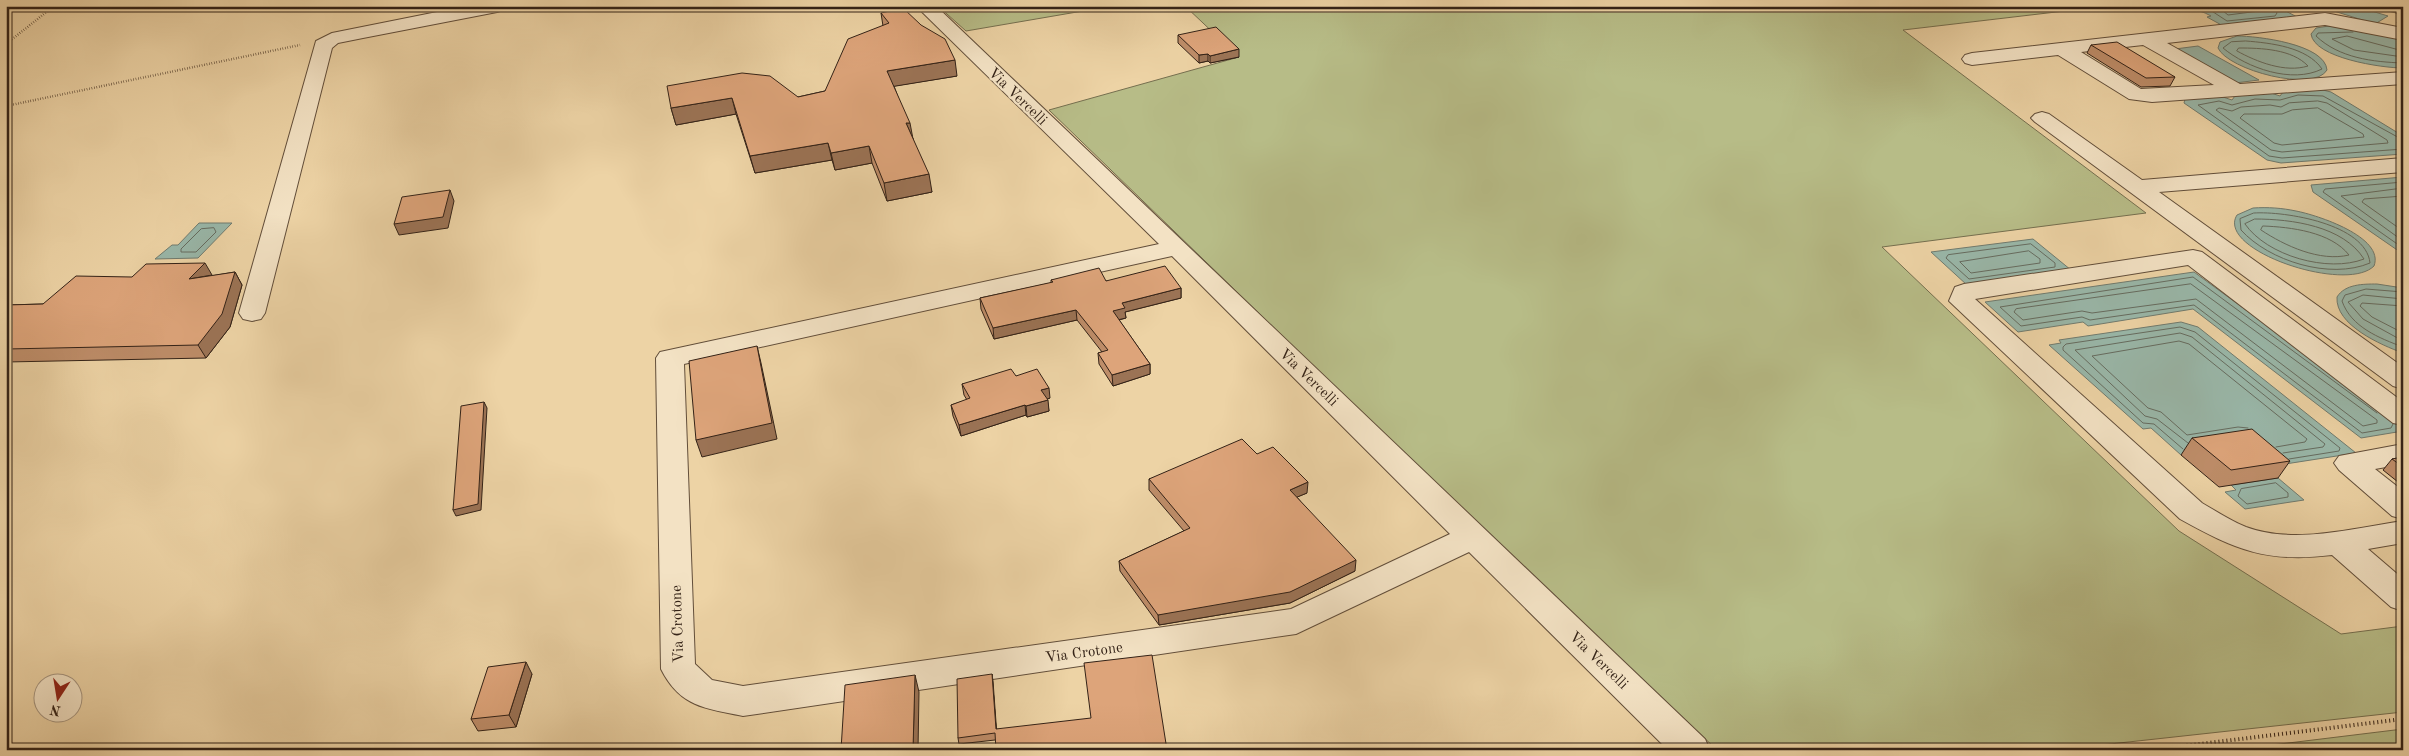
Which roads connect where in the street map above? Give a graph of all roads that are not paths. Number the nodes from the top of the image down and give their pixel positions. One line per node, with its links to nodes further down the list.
1 (497, 6): 15 (street)
2 (925, 6): 14 (street, Via Vercelli)
3 (2392, 6): 4 (street)
4 (2403, 9)
5 (2403, 34): 6 (street)
6 (2146, 39): 7 (street); 10 (street)
7 (2062, 49): 8 (street); 10 (street)
8 (1972, 59)
9 (2403, 78): 10 (street)
10 (2237, 90)
11 (2042, 118): 13 (street)
12 (2403, 165): 13 (street)
13 (2137, 188): 16 (street)
14 (1177, 248): 21 (street, Via Vercelli); 21 (street, Via Crotone)
15 (252, 314)
16 (2403, 380)
17 (2403, 416): 22 (street)
18 (2403, 454): 19 (street)
19 (2403, 508)
20 (2403, 532): 22 (street)
21 (1472, 537): 24 (street, Via Vercelli)
22 (2338, 542): 23 (street)
23 (2403, 598)
24 (1692, 750)

